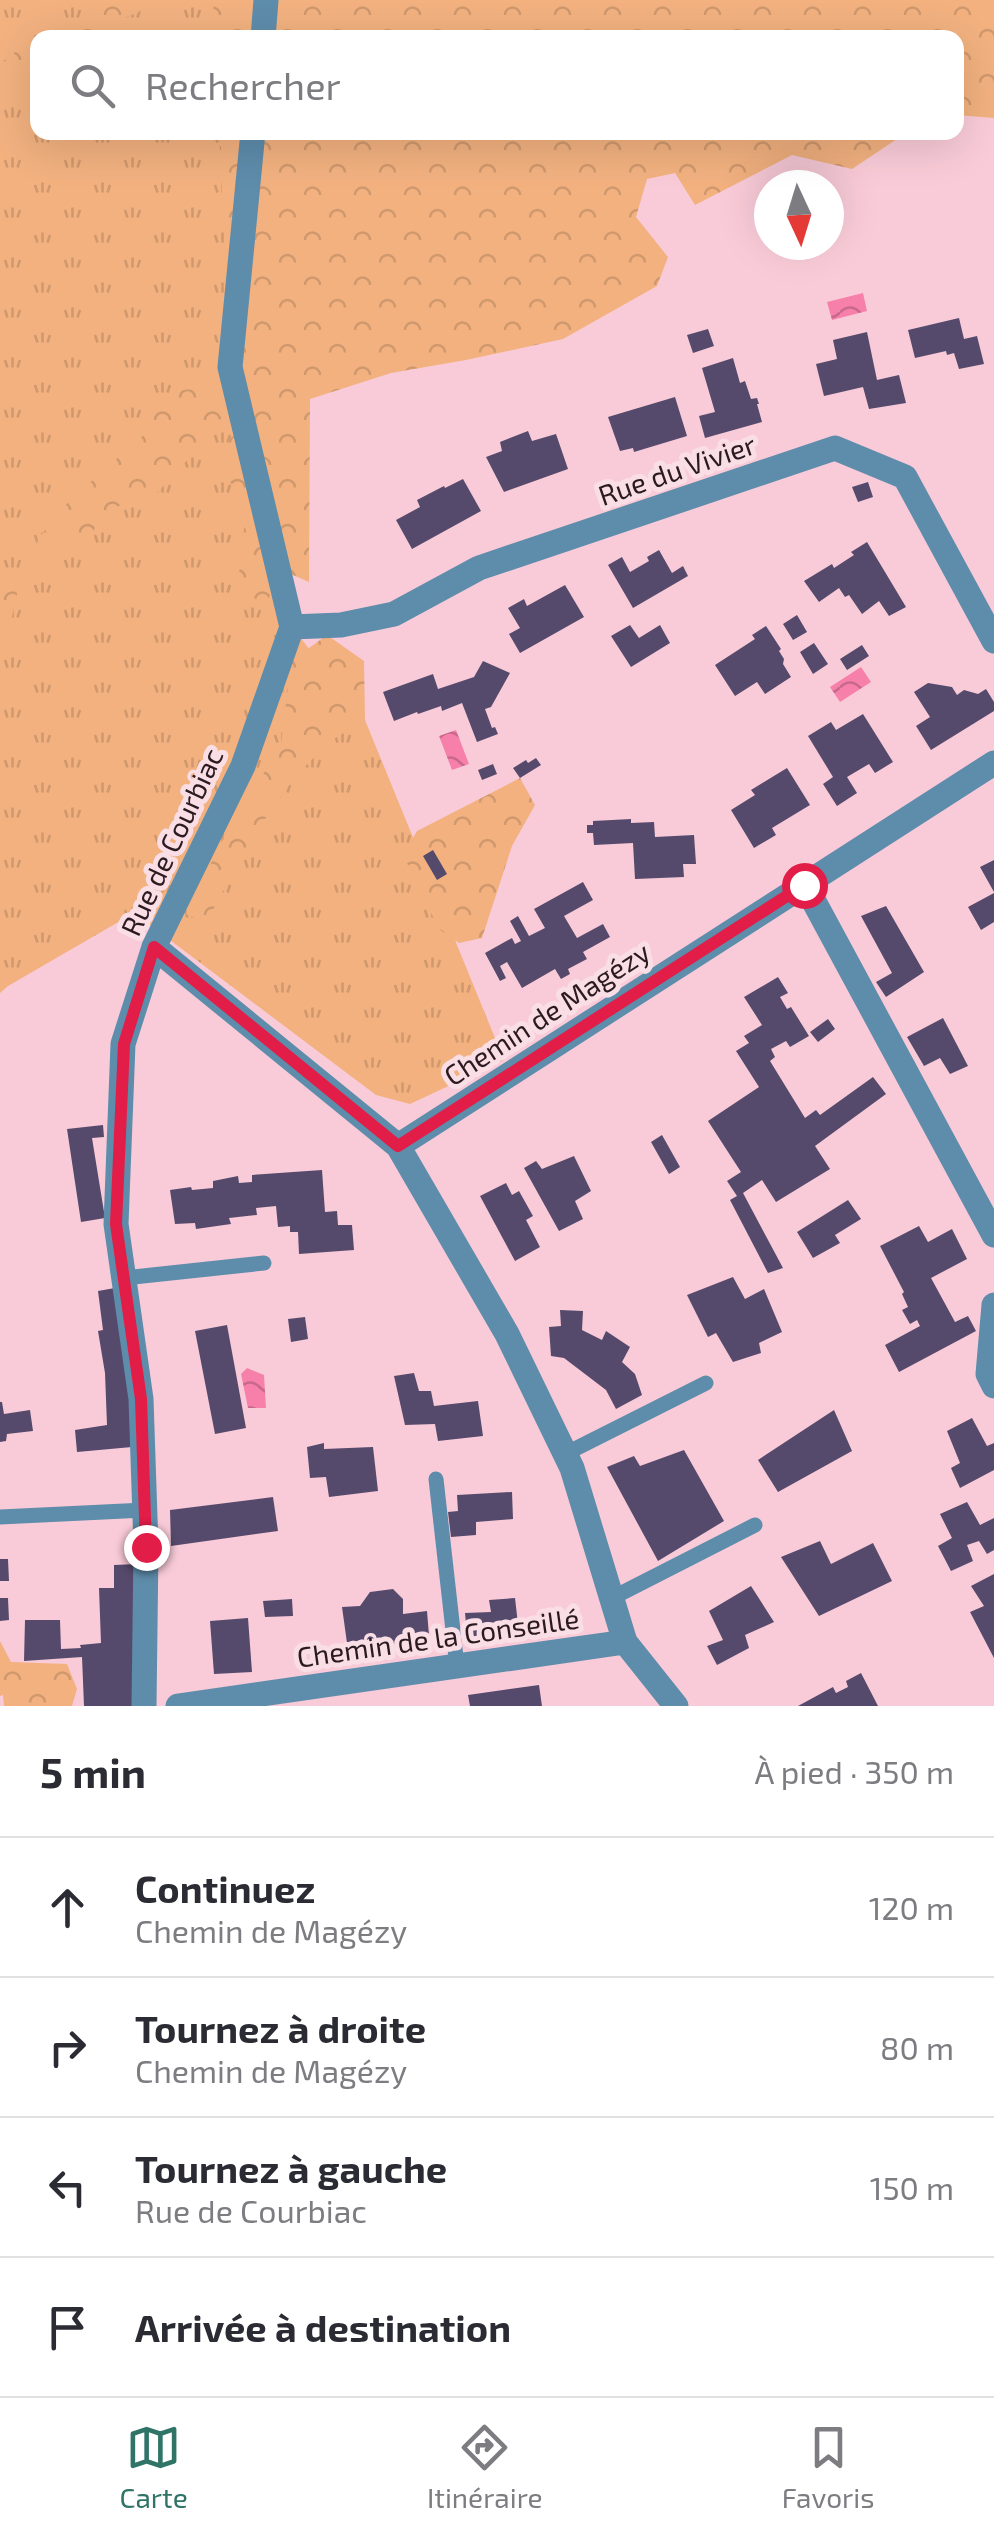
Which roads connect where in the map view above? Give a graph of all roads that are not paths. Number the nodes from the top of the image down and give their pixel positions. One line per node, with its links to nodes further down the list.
1 (266, 0): 2 (street)
2 (263, 30)
3 (252, 140): 4 (street)
4 (292, 627): 5 (street, Rue du Vivier); 8 (street, Rue de Courbiac)
5 (994, 641)
6 (994, 764): 7 (street, Chemin de Magézy)
7 (804, 885): 9 (street, Chemin de Magézy); 10 (street)
8 (154, 947): 9 (street); 12 (street, Rue de Courbiac)
9 (398, 1146): 16 (street)
10 (994, 1235)
11 (264, 1263): 12 (lane)
12 (124, 1278): 18 (street, Rue de Courbiac)
13 (994, 1305): 15 (street)
14 (706, 1383): 16 (lane)
15 (994, 1386)
16 (565, 1454): 21 (street)
17 (436, 1479): 23 (lane)
18 (145, 1510): 19 (lane); 24 (street, Rue de Courbiac)
19 (0, 1517)
20 (755, 1526): 21 (lane)
21 (612, 1598): 22 (street)
22 (625, 1642): 23 (street, Chemin de la Conseillé); 26 (street)
23 (457, 1666): 25 (street, Chemin de la Conseillé)
24 (144, 1706)
25 (178, 1706)
26 (676, 1706)

